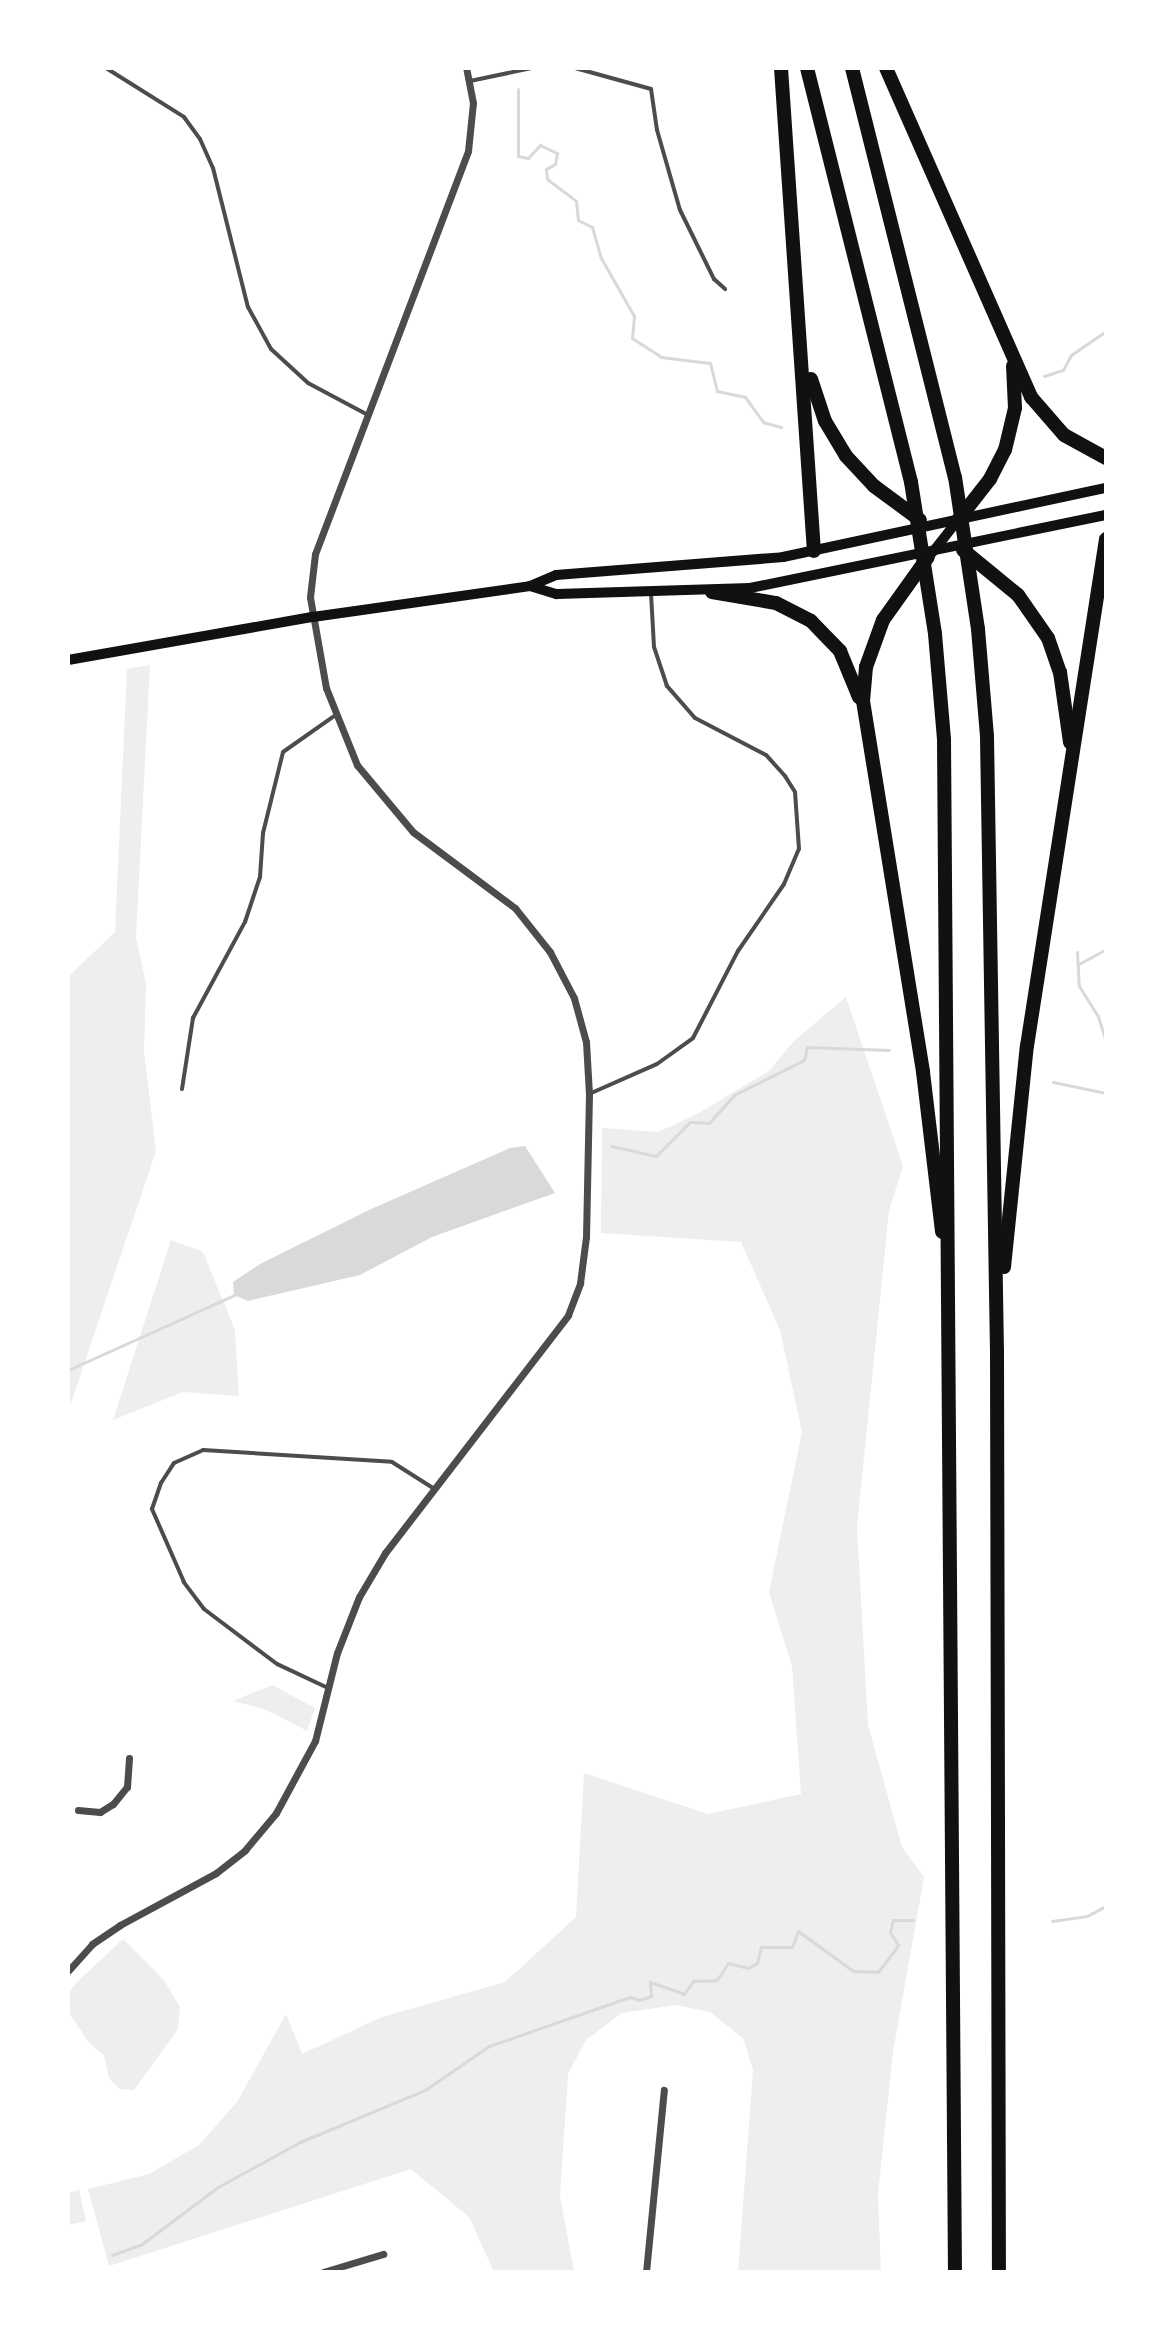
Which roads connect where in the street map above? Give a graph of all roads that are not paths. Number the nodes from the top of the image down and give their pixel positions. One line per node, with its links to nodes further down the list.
1 (106, 68): 13 (lane)
2 (466, 68): 9 (street)
3 (532, 68): 9 (lane)
4 (575, 68): 10 (lane)
5 (781, 68): 11 (highway)
6 (807, 68): 34 (highway)
7 (852, 68): 35 (highway)
8 (886, 68): 12 (highway)
9 (470, 81): 13 (street)
10 (725, 289)
11 (804, 348): 18 (highway); 22 (highway)
12 (1010, 350): 14 (highway); 17 (highway)
13 (368, 415): 27 (street)
14 (1106, 458)
15 (1106, 488): 17 (main road)
16 (1106, 515): 21 (main road)
17 (958, 520): 18 (main road); 19 (main road)
18 (929, 526): 19 (main road); 22 (main road)
19 (944, 537): 21 (main road); 23 (main road)
20 (1106, 539): 31 (highway)
21 (958, 547): 23 (main road); 31 (highway)
22 (814, 551): 24 (main road)
23 (932, 553): 25 (main road); 30 (highway)
24 (530, 586): 26 (main road); 27 (main road)
25 (712, 592): 26 (main road); 30 (highway)
26 (651, 593): 33 (lane)
27 (313, 617): 28 (main road); 29 (street)
28 (68, 660)
29 (334, 716): 32 (lane); 33 (street)
30 (863, 716): 34 (highway)
31 (1071, 746): 35 (highway)
32 (182, 1089)
33 (589, 1094): 36 (street)
34 (950, 1304): 45 (highway)
35 (997, 1350): 46 (highway)
36 (436, 1490): 37 (street); 37 (lane)
37 (330, 1689): 40 (street)
38 (129, 1758): 39 (street)
39 (78, 1810)
40 (68, 1971)
41 (664, 2090): 44 (street)
42 (383, 2254): 43 (street)
43 (323, 2272)
44 (646, 2272)
45 (955, 2272)
46 (999, 2272)

